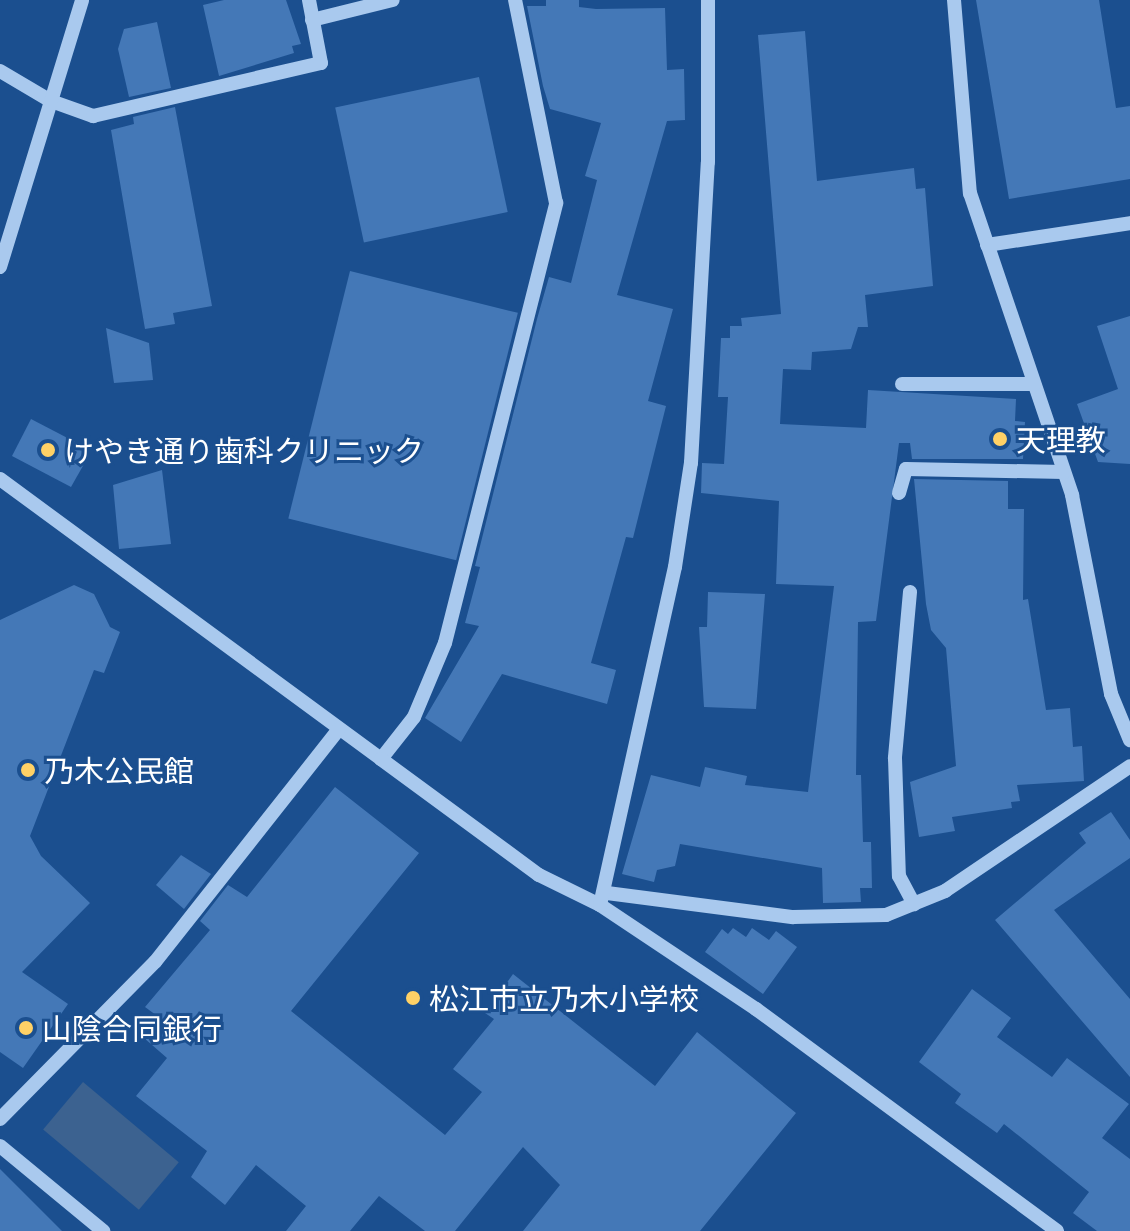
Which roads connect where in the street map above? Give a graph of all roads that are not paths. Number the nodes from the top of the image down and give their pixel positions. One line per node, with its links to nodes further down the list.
1 (82, 0): 9 (street)
2 (309, 0): 7 (street)
3 (393, 0): 7 (street)
4 (515, 0): 21 (street)
5 (708, 0): 23 (street)
6 (954, 0): 11 (street)
7 (312, 20): 9 (street)
8 (0, 71): 9 (street)
9 (51, 101): 12 (street)
10 (1130, 223): 11 (street)
11 (987, 245): 14 (street)
12 (0, 267)
13 (902, 384): 14 (street)
14 (1034, 384): 15 (street)
15 (1064, 472): 17 (street); 20 (street)
16 (0, 479): 19 (street)
17 (899, 493)
18 (910, 592): 24 (street)
19 (339, 729): 21 (street); 25 (street)
20 (1130, 740)
21 (381, 759): 23 (street)
22 (1130, 766): 24 (street)
23 (604, 899): 24 (street); 28 (street)
24 (914, 904)
25 (0, 1119)
26 (0, 1146): 27 (street)
27 (103, 1231)
28 (1057, 1231)

